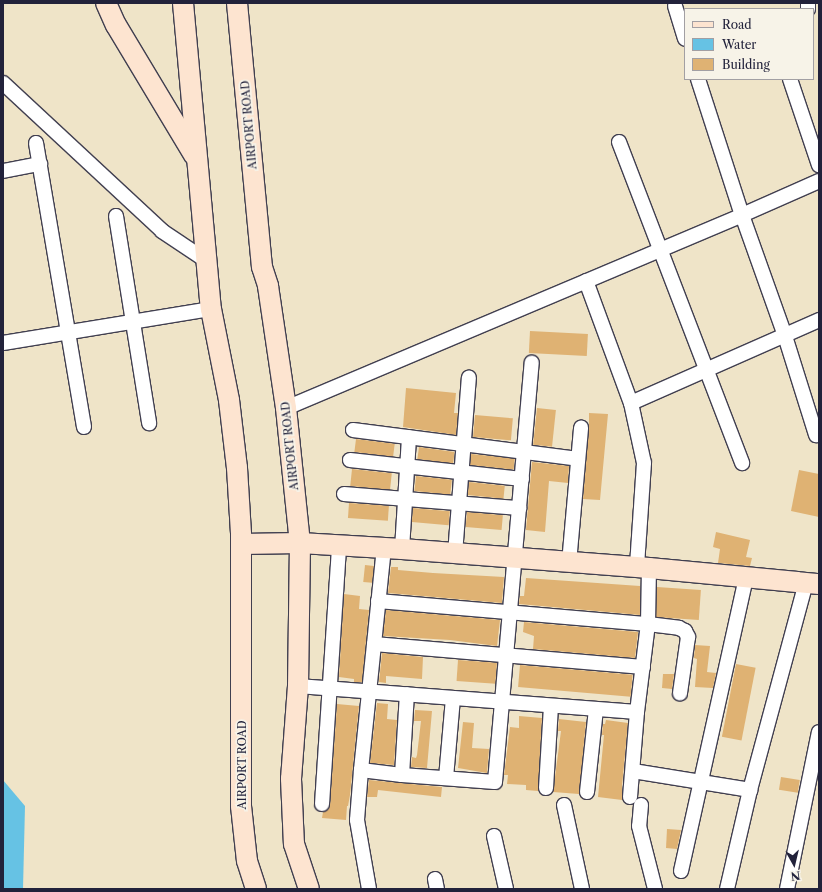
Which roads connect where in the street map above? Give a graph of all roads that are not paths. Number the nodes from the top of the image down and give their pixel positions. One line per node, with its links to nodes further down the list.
1 (106, 3): 11 (main road, AIRPORT ROAD)
2 (183, 3): 11 (main road, AIRPORT ROAD)
3 (237, 3): 31 (main road, AIRPORT ROAD)
4 (682, 4): 5 (street)
5 (684, 27)
6 (698, 80): 16 (street)
7 (790, 80): 13 (street)
8 (3, 83): 19 (street)
9 (619, 142): 18 (street)
10 (36, 143): 12 (street)
11 (197, 162): 19 (main road, AIRPORT ROAD)
12 (40, 164): 14 (street); 24 (street)
13 (819, 165)
14 (3, 171)
15 (819, 181): 16 (street)
16 (742, 215): 18 (street); 25 (street)
17 (116, 216): 23 (street)
18 (660, 248): 20 (street); 28 (street)
19 (207, 261): 21 (main road, AIRPORT ROAD)
20 (586, 281): 30 (street); 31 (street)
21 (211, 309): 23 (street); 51 (main road, AIRPORT ROAD)
22 (819, 320): 25 (street)
23 (133, 322): 24 (street); 32 (street)
24 (68, 333): 26 (street); 33 (street)
25 (785, 336): 28 (street); 36 (street)
26 (3, 343)
27 (532, 363): 39 (street)
28 (707, 370): 30 (street); 42 (street)
29 (469, 378): 38 (street)
30 (631, 403): 57 (street)
31 (286, 408): 50 (main road, AIRPORT ROAD)
32 (149, 423)
33 (84, 427)
34 (581, 428): 40 (street)
35 (353, 430): 37 (street)
36 (816, 435)
37 (409, 437): 38 (street); 43 (street)
38 (464, 444): 39 (street); 44 (street)
39 (524, 452): 40 (street); 45 (street)
40 (578, 459): 56 (street)
41 (350, 460): 43 (street)
42 (742, 463)
43 (407, 466): 44 (street); 47 (street)
44 (461, 472): 45 (street); 48 (street)
45 (522, 479): 49 (street)
46 (344, 494): 47 (street)
47 (405, 499): 48 (street); 53 (street)
48 (459, 503): 49 (street); 54 (street)
49 (519, 508): 55 (street)
50 (300, 543): 51 (main road); 52 (main road); 66 (main road, AIRPORT ROAD)
51 (241, 544): 89 (main road, AIRPORT ROAD)
52 (339, 546): 53 (main road); 67 (street)
53 (393, 549): 54 (main road); 60 (street)
54 (455, 554): 55 (main road)
55 (515, 558): 56 (main road); 61 (street)
56 (569, 563): 57 (main road)
57 (643, 567): 58 (main road); 62 (street)
58 (746, 579): 59 (main road); 81 (street)
59 (813, 584): 83 (street)
60 (378, 601): 61 (street); 63 (street)
61 (510, 612): 62 (street); 64 (street)
62 (648, 624): 65 (street); 69 (street)
63 (374, 644): 64 (street); 68 (street)
64 (506, 656): 65 (street); 72 (street)
65 (643, 668): 75 (street)
66 (298, 686): 67 (street); 90 (main road, AIRPORT ROAD)
67 (330, 688): 68 (street); 85 (street)
68 (369, 691): 70 (street); 77 (street)
69 (680, 693)
70 (407, 694): 71 (street); 79 (street)
71 (452, 698): 72 (street); 80 (street)
72 (502, 702): 73 (street); 80 (street)
73 (551, 706): 74 (street); 82 (street)
74 (596, 709): 75 (street); 84 (street)
75 (637, 712): 78 (street)
76 (819, 732): 96 (street)
77 (361, 770): 79 (street); 91 (street)
78 (633, 770): 81 (street); 94 (street)
79 (402, 775): 80 (street)
80 (446, 778)
81 (702, 781): 83 (street); 88 (street)
82 (546, 788)
83 (750, 790): 95 (street)
84 (587, 792)
85 (322, 804)
86 (564, 805): 93 (street)
87 (494, 836): 92 (street)
88 (681, 871)
89 (256, 889)
90 (309, 889)
91 (369, 889)
92 (506, 889)
93 (582, 889)
94 (654, 889)
95 (727, 889)
96 (787, 889)

